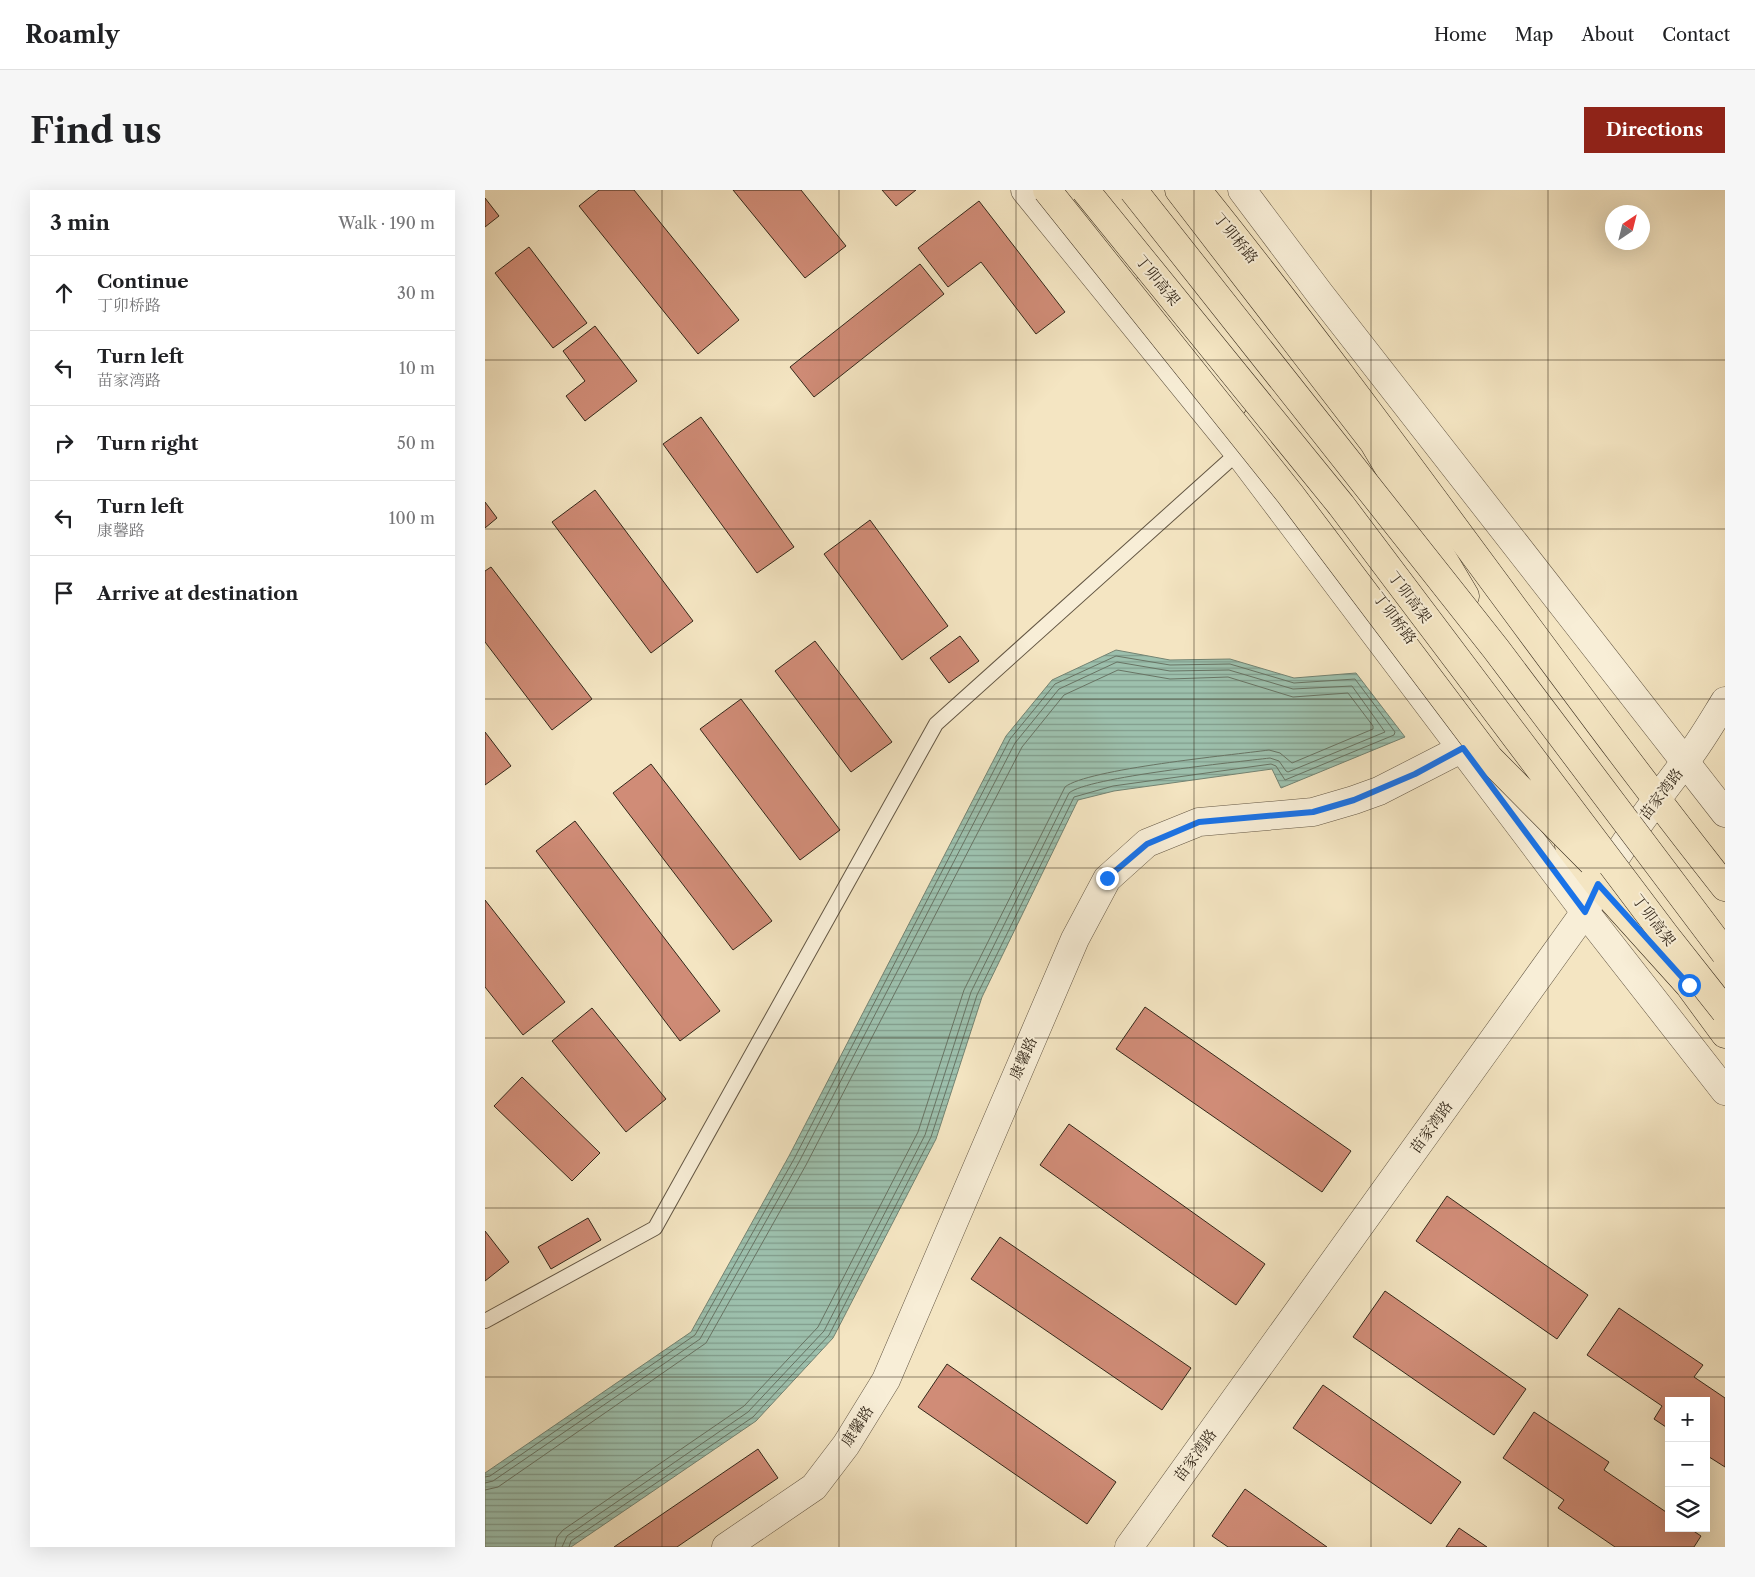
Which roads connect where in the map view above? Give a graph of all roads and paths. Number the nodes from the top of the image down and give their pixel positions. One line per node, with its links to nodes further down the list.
1 (1025, 190): 9 (street)
2 (1047, 190): 19 (main road, bridge)
3 (1079, 190): 9 (main road, 丁卯桥路)
4 (1085, 190): 19 (main road, 丁卯高架, bridge)
5 (1133, 190): 10 (main road, bridge)
6 (1179, 190): 10 (main road, bridge)
7 (1197, 190): 14 (main road, 丁卯桥路)
8 (1242, 190): 13 (street)
9 (1248, 445): 12 (street); 16 (main road, 丁卯桥路); 24 (lane)
10 (1497, 649): 20 (main road, bridge)
11 (1725, 701): 13 (street, 苗家湾路)
12 (1463, 748): 18 (street); 25 (street, 康馨路)
13 (1685, 762): 14 (street, 苗家湾路); 15 (street)
14 (1656, 799): 16 (street, 苗家湾路); 17 (main road, 丁卯桥路)
15 (1725, 813)
16 (1598, 884): 18 (street, 苗家湾路); 22 (main road, 丁卯桥路)
17 (1725, 887)
18 (1585, 912): 23 (street); 26 (street, 苗家湾路)
19 (1665, 934): 21 (main road, 丁卯高架, bridge)
20 (1725, 953)
21 (1725, 1011)
22 (1725, 1034)
23 (1725, 1091)
24 (485, 1321)
25 (726, 1547)
26 (1129, 1547)

